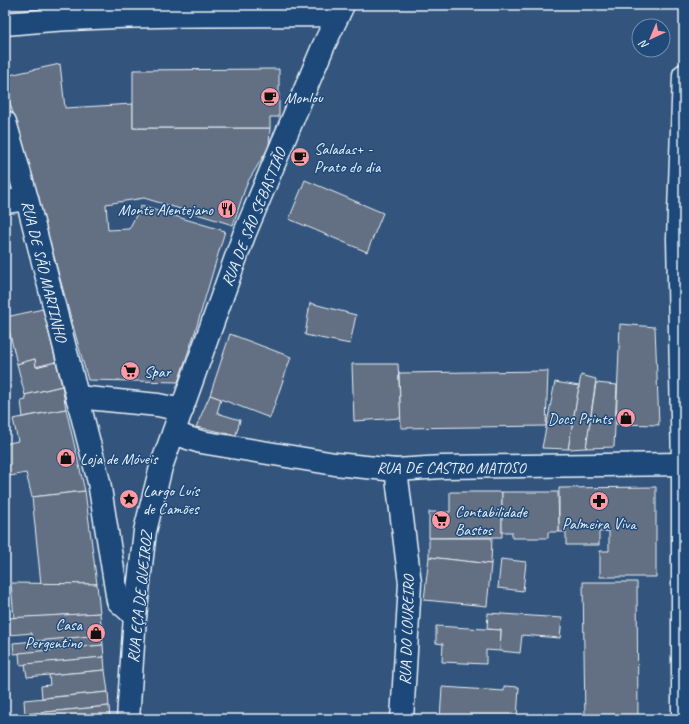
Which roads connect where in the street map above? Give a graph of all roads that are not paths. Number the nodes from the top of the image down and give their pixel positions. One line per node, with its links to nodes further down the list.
1 (340, 10): 2 (street); 8 (street, RUA DE SÃO SEBASTIÃO)
2 (5, 24)
3 (684, 76): 10 (street)
4 (5, 122): 5 (street, RUA DE SÃO MARTINHO)
5 (28, 199): 6 (street); 7 (street, RUA DE SÃO MARTINHO)
6 (5, 202)
7 (77, 397): 8 (street); 12 (street)
8 (182, 410): 9 (street, RUA DE SÃO SEBASTIÃO)
9 (174, 432): 11 (street, RUA DE CASTRO MATOSO); 12 (street, RUA EÇA DE QUEIROZ)
10 (683, 464): 11 (street, RUA DE CASTRO MATOSO); 15 (street)
11 (396, 470): 14 (street, RUA DO LOUREIRO)
12 (135, 616): 13 (street, RUA EÇA DE QUEIROZ)
13 (128, 719)
14 (402, 719)
15 (683, 719)

